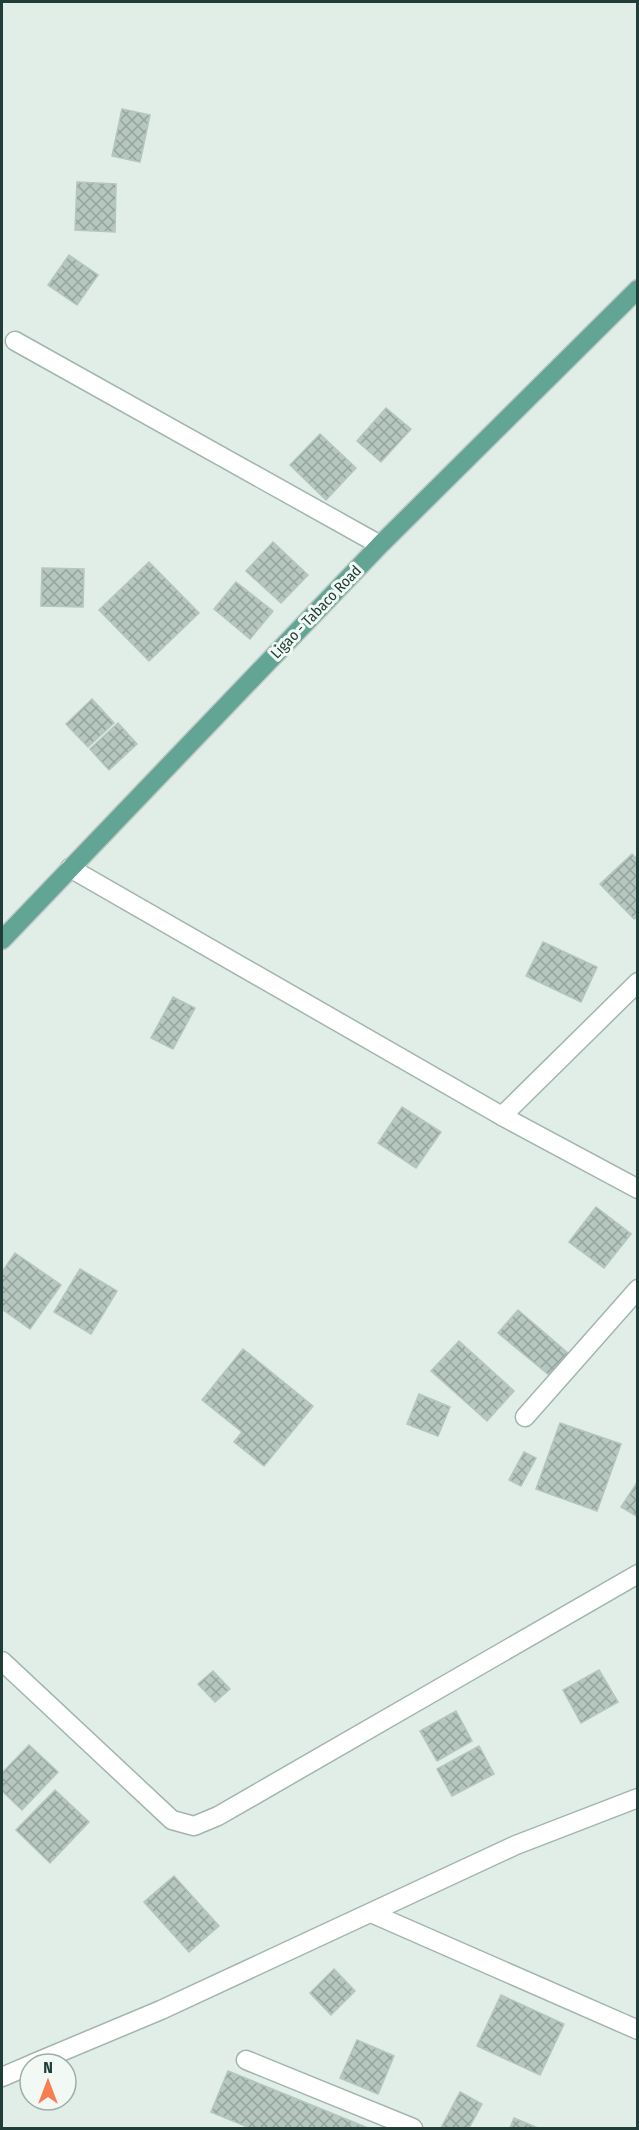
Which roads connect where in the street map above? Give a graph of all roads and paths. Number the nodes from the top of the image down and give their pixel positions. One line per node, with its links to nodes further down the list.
1 (638, 289): 3 (main road, Ligao - Tabaco Road)
2 (15, 342): 3 (street)
3 (380, 545): 4 (main road, Ligao - Tabaco Road)
4 (70, 868): 5 (main road, Ligao - Tabaco Road); 7 (street)
5 (2, 940)
6 (638, 982): 7 (street)
7 (502, 1116): 8 (street)
8 (638, 1190)
9 (638, 1289): 10 (street)
10 (525, 1417)
11 (638, 1574): 12 (street)
12 (2, 1660)
13 (638, 1798): 14 (street)
14 (371, 1912): 15 (street); 16 (street)
15 (638, 2030)
16 (60, 2052)
17 (246, 2060): 20 (street)
18 (18, 2070): 19 (street)
19 (2, 2077)
20 (413, 2128)

